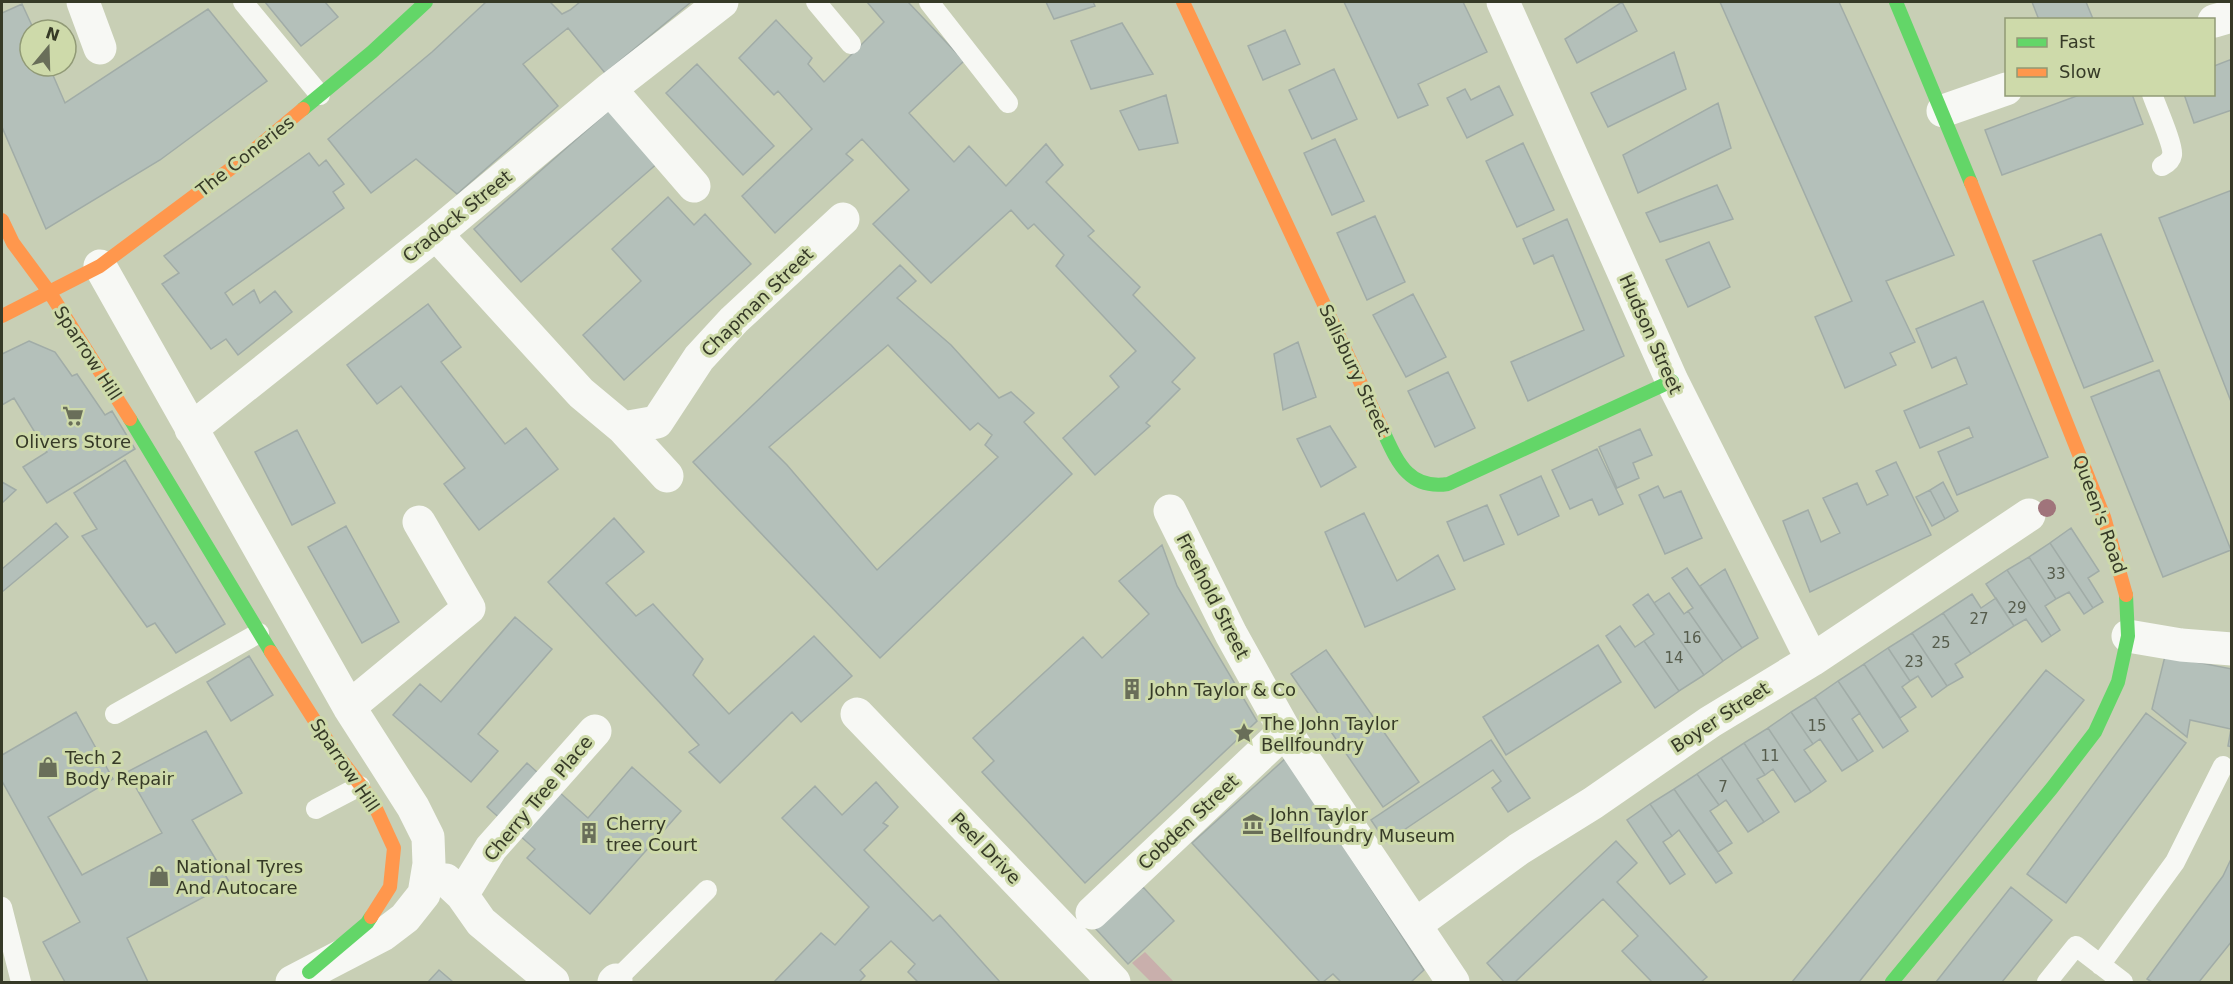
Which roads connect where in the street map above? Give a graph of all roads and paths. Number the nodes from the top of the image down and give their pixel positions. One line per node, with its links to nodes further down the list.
1 (83, 2): 13 (street)
2 (243, 2): 16 (lane)
3 (426, 2): 16 (street, The Coneries)
4 (722, 2): 14 (street, Cradock Street)
5 (816, 2): 12 (lane)
6 (929, 2): 18 (lane)
7 (1183, 2): 28 (street, Salisbury Street)
8 (1503, 2): 28 (street, Hudson Street)
9 (1896, 2): 19 (street, Queen's Road)
10 (2232, 15): 11 (street)
11 (2215, 21)
12 (850, 44)
13 (100, 48)
14 (610, 89): 21 (street); 24 (street, Cradock Street)
15 (2005, 91): 19 (street)
16 (320, 95): 25 (street, The Coneries)
17 (2153, 96): 20 (lane)
18 (1008, 103)
19 (1943, 111): 36 (street, Queen's Road)
20 (2162, 166)
21 (694, 186)
22 (843, 219): 29 (street, Chapman Street)
23 (2, 220): 26 (street, Sparrow Hill)
24 (436, 234): 29 (street); 30 (street, Cradock Street)
25 (100, 266): 26 (street, The Coneries); 30 (street, Sparrow Hill)
26 (50, 293): 27 (street, The Coneries); 35 (street, Sparrow Hill)
27 (2, 316)
28 (1672, 381): 38 (street, Hudson Street)
29 (623, 428): 31 (street)
30 (191, 429): 39 (street, Sparrow Hill)
31 (667, 476)
32 (1170, 511): 43 (street, Freehold Street)
33 (2030, 515): 38 (street, Boyer Street)
34 (419, 522): 39 (street)
35 (259, 633): 40 (lane); 45 (street, Sparrow Hill)
36 (2128, 636): 37 (street); 60 (street, Queen's Road)
37 (2232, 649)
38 (1812, 660): 52 (street, Boyer Street)
39 (349, 707): 47 (street, Sparrow Hill)
40 (115, 714)
41 (857, 714): 58 (street, Peel Drive)
42 (595, 731): 49 (street, Cherry Tree Place)
43 (1285, 731): 51 (street, Cobden Street); 52 (street, Freehold Street)
44 (2223, 766): 53 (lane)
45 (360, 786): 46 (lane); 54 (street, Sparrow Hill)
46 (316, 809)
47 (429, 864): 49 (street); 54 (street, Sparrow Hill)
48 (707, 890): 55 (lane)
49 (462, 895): 57 (street)
50 (2, 908): 56 (lane)
51 (1092, 913)
52 (1415, 925): 59 (street, Freehold Street)
53 (2100, 965): 61 (lane); 62 (lane)
54 (300, 977)
55 (615, 981)
56 (21, 982)
57 (553, 982)
58 (1114, 982)
59 (1453, 982)
60 (1892, 982)
61 (2047, 982)
62 (2123, 982)

